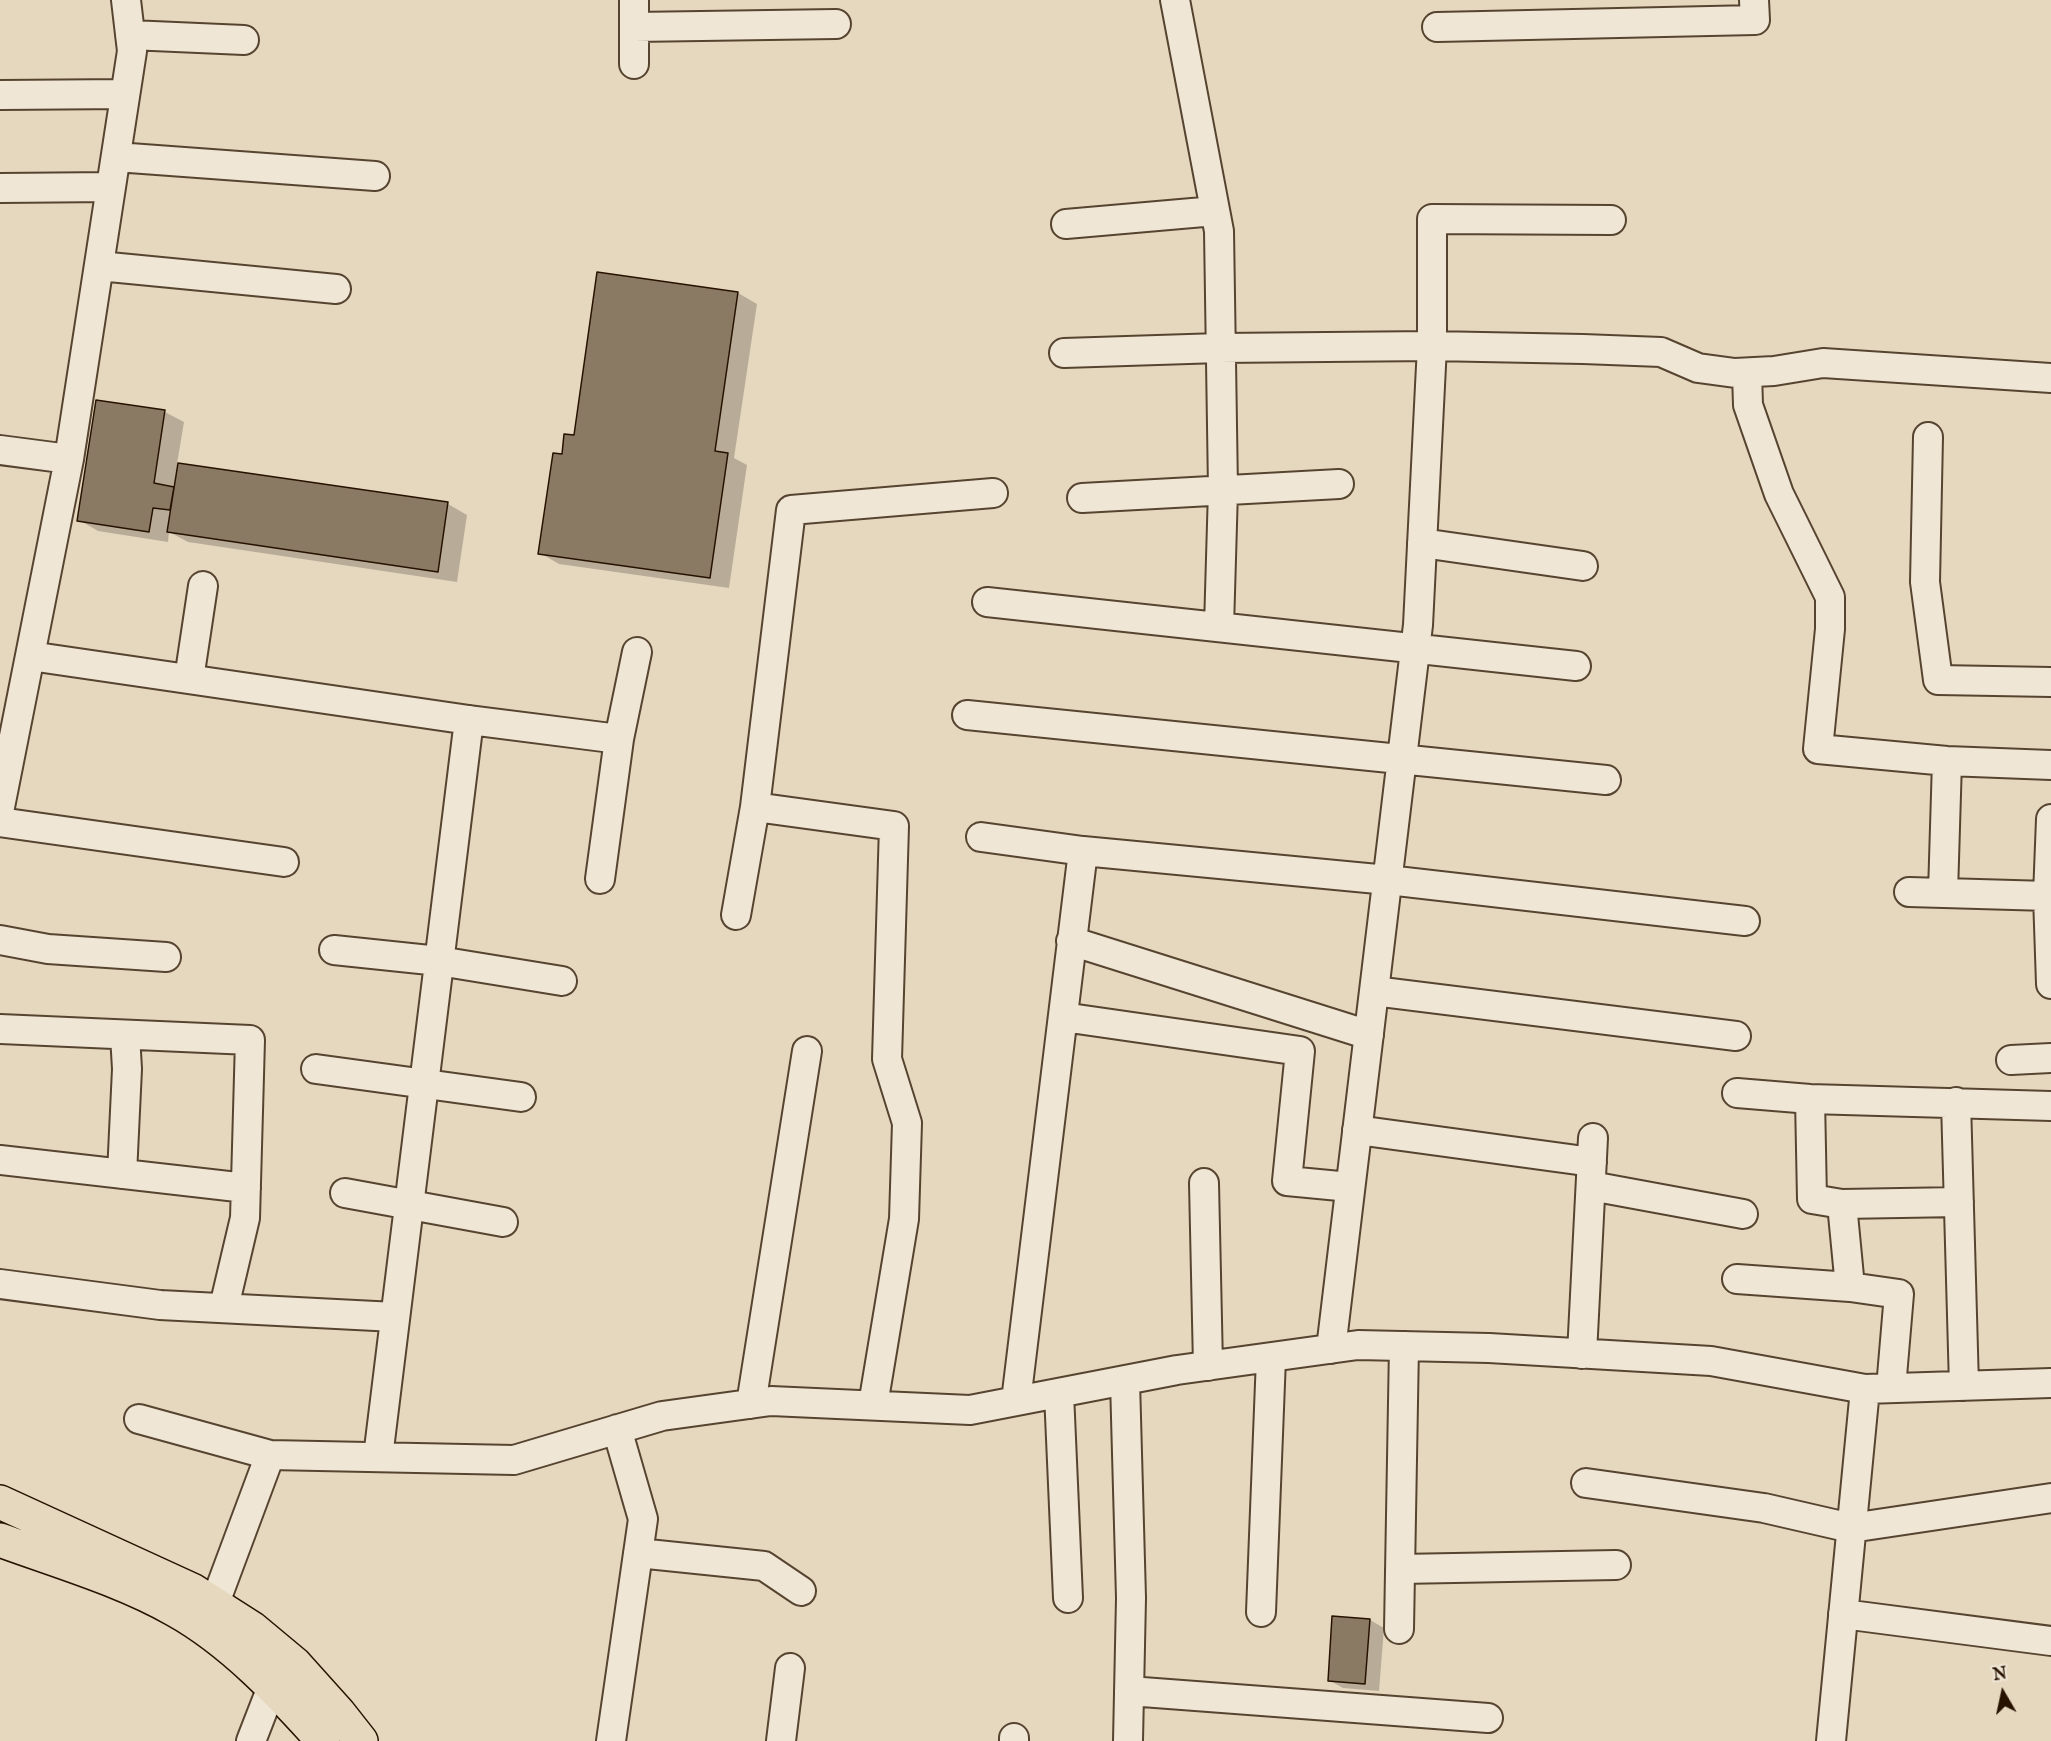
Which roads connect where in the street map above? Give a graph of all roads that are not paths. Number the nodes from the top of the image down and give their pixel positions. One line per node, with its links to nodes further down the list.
1 (126, 0): 7 (street)
2 (1175, 0): 16 (street)
3 (1754, 0): 6 (street)
4 (634, 14): 5 (street); 9 (street)
5 (836, 24)
6 (1437, 27)
7 (130, 35): 8 (street); 10 (street)
8 (244, 40)
9 (634, 64)
10 (125, 94): 11 (street); 12 (street)
11 (0, 95)
12 (116, 157): 13 (street); 15 (street)
13 (375, 176)
14 (0, 188): 15 (street)
15 (111, 188): 19 (street)
16 (1215, 211): 18 (street); 22 (street)
17 (1611, 220): 21 (street)
18 (1066, 224)
19 (99, 266): 20 (street); 28 (street)
20 (336, 289)
21 (1432, 346): 22 (street); 24 (street); 33 (street)
22 (1221, 348): 23 (street); 30 (street)
23 (1064, 353)
24 (1748, 373): 25 (street); 49 (street)
25 (2051, 378)
26 (1928, 437): 43 (street)
27 (0, 450): 28 (street)
28 (69, 459): 40 (street)
29 (1339, 484): 30 (street)
30 (1223, 490): 32 (street); 37 (street)
31 (993, 493): 53 (street)
32 (1082, 498)
33 (1422, 543): 34 (street); 38 (street)
34 (1583, 566)
35 (203, 586): 42 (street)
36 (987, 602): 37 (street)
37 (1219, 627): 38 (street)
38 (1416, 648): 41 (street); 48 (street)
39 (637, 652): 47 (street)
40 (30, 656): 42 (street); 44 (street)
41 (1576, 666)
42 (189, 679): 46 (street)
43 (2051, 682)
44 (10, 710): 52 (street)
45 (967, 715): 48 (street)
46 (469, 720): 47 (street); 70 (street)
47 (619, 739): 59 (street)
48 (1402, 760): 51 (street); 60 (street)
49 (1947, 761): 50 (street); 62 (street)
50 (2051, 765)
51 (1606, 780)
52 (0, 807)
53 (755, 807): 64 (street); 119 (street)
54 (2051, 819): 63 (street)
55 (0, 822): 58 (street)
56 (981, 837): 57 (street)
57 (1083, 851): 60 (street); 67 (street)
58 (284, 862)
59 (600, 879)
60 (1388, 880): 65 (street); 73 (street)
61 (1909, 892): 62 (street)
62 (1943, 893): 63 (street)
63 (2048, 896): 72 (street)
64 (736, 915)
65 (1746, 921)
66 (0, 940): 69 (street)
67 (1071, 942): 74 (street); 77 (street)
68 (334, 951): 70 (street)
69 (166, 957)
70 (439, 961): 71 (street); 83 (street)
71 (562, 981)
72 (2051, 984)
73 (1374, 991): 77 (street); 78 (street)
74 (1062, 1017): 94 (street); 117 (street)
75 (0, 1029): 76 (street)
76 (125, 1035): 92 (street); 95 (street)
77 (1369, 1035): 89 (street)
78 (1736, 1036)
79 (807, 1051): 118 (street)
80 (2051, 1058): 81 (street)
81 (2011, 1060)
82 (316, 1069): 83 (street)
83 (424, 1083): 85 (street); 99 (street)
84 (1737, 1093): 86 (street)
85 (521, 1097)
86 (1810, 1099): 87 (street); 98 (street)
87 (1956, 1102): 88 (street); 97 (street)
88 (2051, 1106)
89 (1358, 1130): 91 (street); 94 (street)
90 (0, 1160): 92 (street)
91 (1592, 1162): 100 (street); 109 (street)
92 (122, 1174): 95 (street)
93 (1204, 1183): 111 (street)
94 (1350, 1187): 108 (street)
95 (246, 1188): 105 (street)
96 (345, 1193): 99 (street)
97 (1959, 1202): 98 (street); 114 (street)
98 (1842, 1204): 104 (street)
99 (409, 1206): 101 (street); 106 (street)
100 (1743, 1214)
101 (504, 1222)
102 (1737, 1279): 104 (street)
103 (0, 1284): 105 (street)
104 (1850, 1287): 115 (street)
105 (224, 1307): 106 (street)
106 (395, 1317): 123 (street)
107 (1404, 1346): 108 (street); 109 (street); 131 (street)
108 (1331, 1349): 110 (street)
109 (1582, 1354): 115 (street)
110 (1271, 1358): 111 (street); 134 (street)
111 (1208, 1366): 112 (street)
112 (1125, 1381): 116 (street); 141 (street)
113 (2051, 1383): 114 (street)
114 (1964, 1386): 115 (street)
115 (1878, 1389): 127 (street)
116 (1059, 1393): 117 (street); 133 (street)
117 (1016, 1401): 119 (street)
118 (751, 1404): 119 (street); 121 (street)
119 (873, 1405)
120 (139, 1419): 122 (street)
121 (617, 1429): 123 (street); 129 (street)
122 (270, 1455): 123 (street); 136 (street)
123 (378, 1457)
124 (1586, 1483): 127 (street)
125 (2051, 1498): 127 (street)
126 (0, 1502): 136 (main road)
127 (1851, 1528): 135 (street)
128 (0, 1540): 136 (main road)
129 (638, 1553): 132 (street); 146 (street)
130 (1616, 1565): 131 (street)
131 (1400, 1569): 137 (street)
132 (801, 1591)
133 (1068, 1598)
134 (1261, 1612)
135 (1843, 1614): 138 (street); 149 (street)
136 (209, 1616): 140 (main road); 145 (main road)
137 (1399, 1629)
138 (2051, 1641)
139 (790, 1668): 147 (street)
140 (272, 1687): 143 (street); 144 (main road)
141 (1129, 1691): 142 (street); 148 (street)
142 (1488, 1718)
143 (251, 1741)
144 (322, 1741)
145 (361, 1741)
146 (611, 1741)
147 (781, 1741)
148 (1128, 1741)
149 (1831, 1741)

